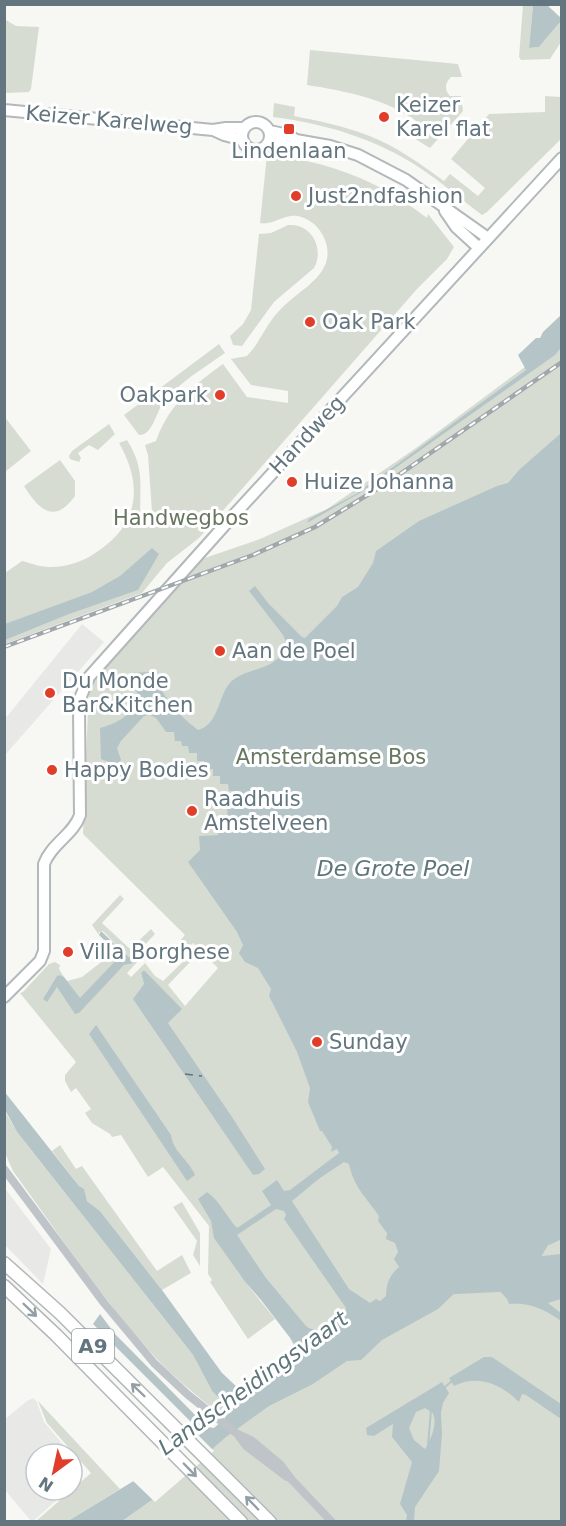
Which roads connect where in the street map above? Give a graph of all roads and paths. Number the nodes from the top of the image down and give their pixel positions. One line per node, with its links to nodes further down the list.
1 (5, 111): 3 (main road, Keizer Karelweg)
2 (244, 128): 3 (main road, Keizer Karelweg); 4 (main road); 5 (main road)
3 (213, 130): 5 (main road, Keizer Karelweg)
4 (269, 137): 5 (main road); 7 (main road)
5 (243, 140)
6 (561, 158): 8 (main road, Handweg)
7 (444, 208): 8 (main road); 9 (main road)
8 (488, 238): 9 (main road, Handweg)
9 (479, 248): 10 (main road, Handweg)
10 (4, 997)
11 (4, 1169): 16 (street)
12 (4, 1263): 15 (highway, A9, one-way to 12)
13 (4, 1286): 14 (highway, A9, one-way to 14)
14 (241, 1521)
15 (270, 1521)
16 (332, 1521)

